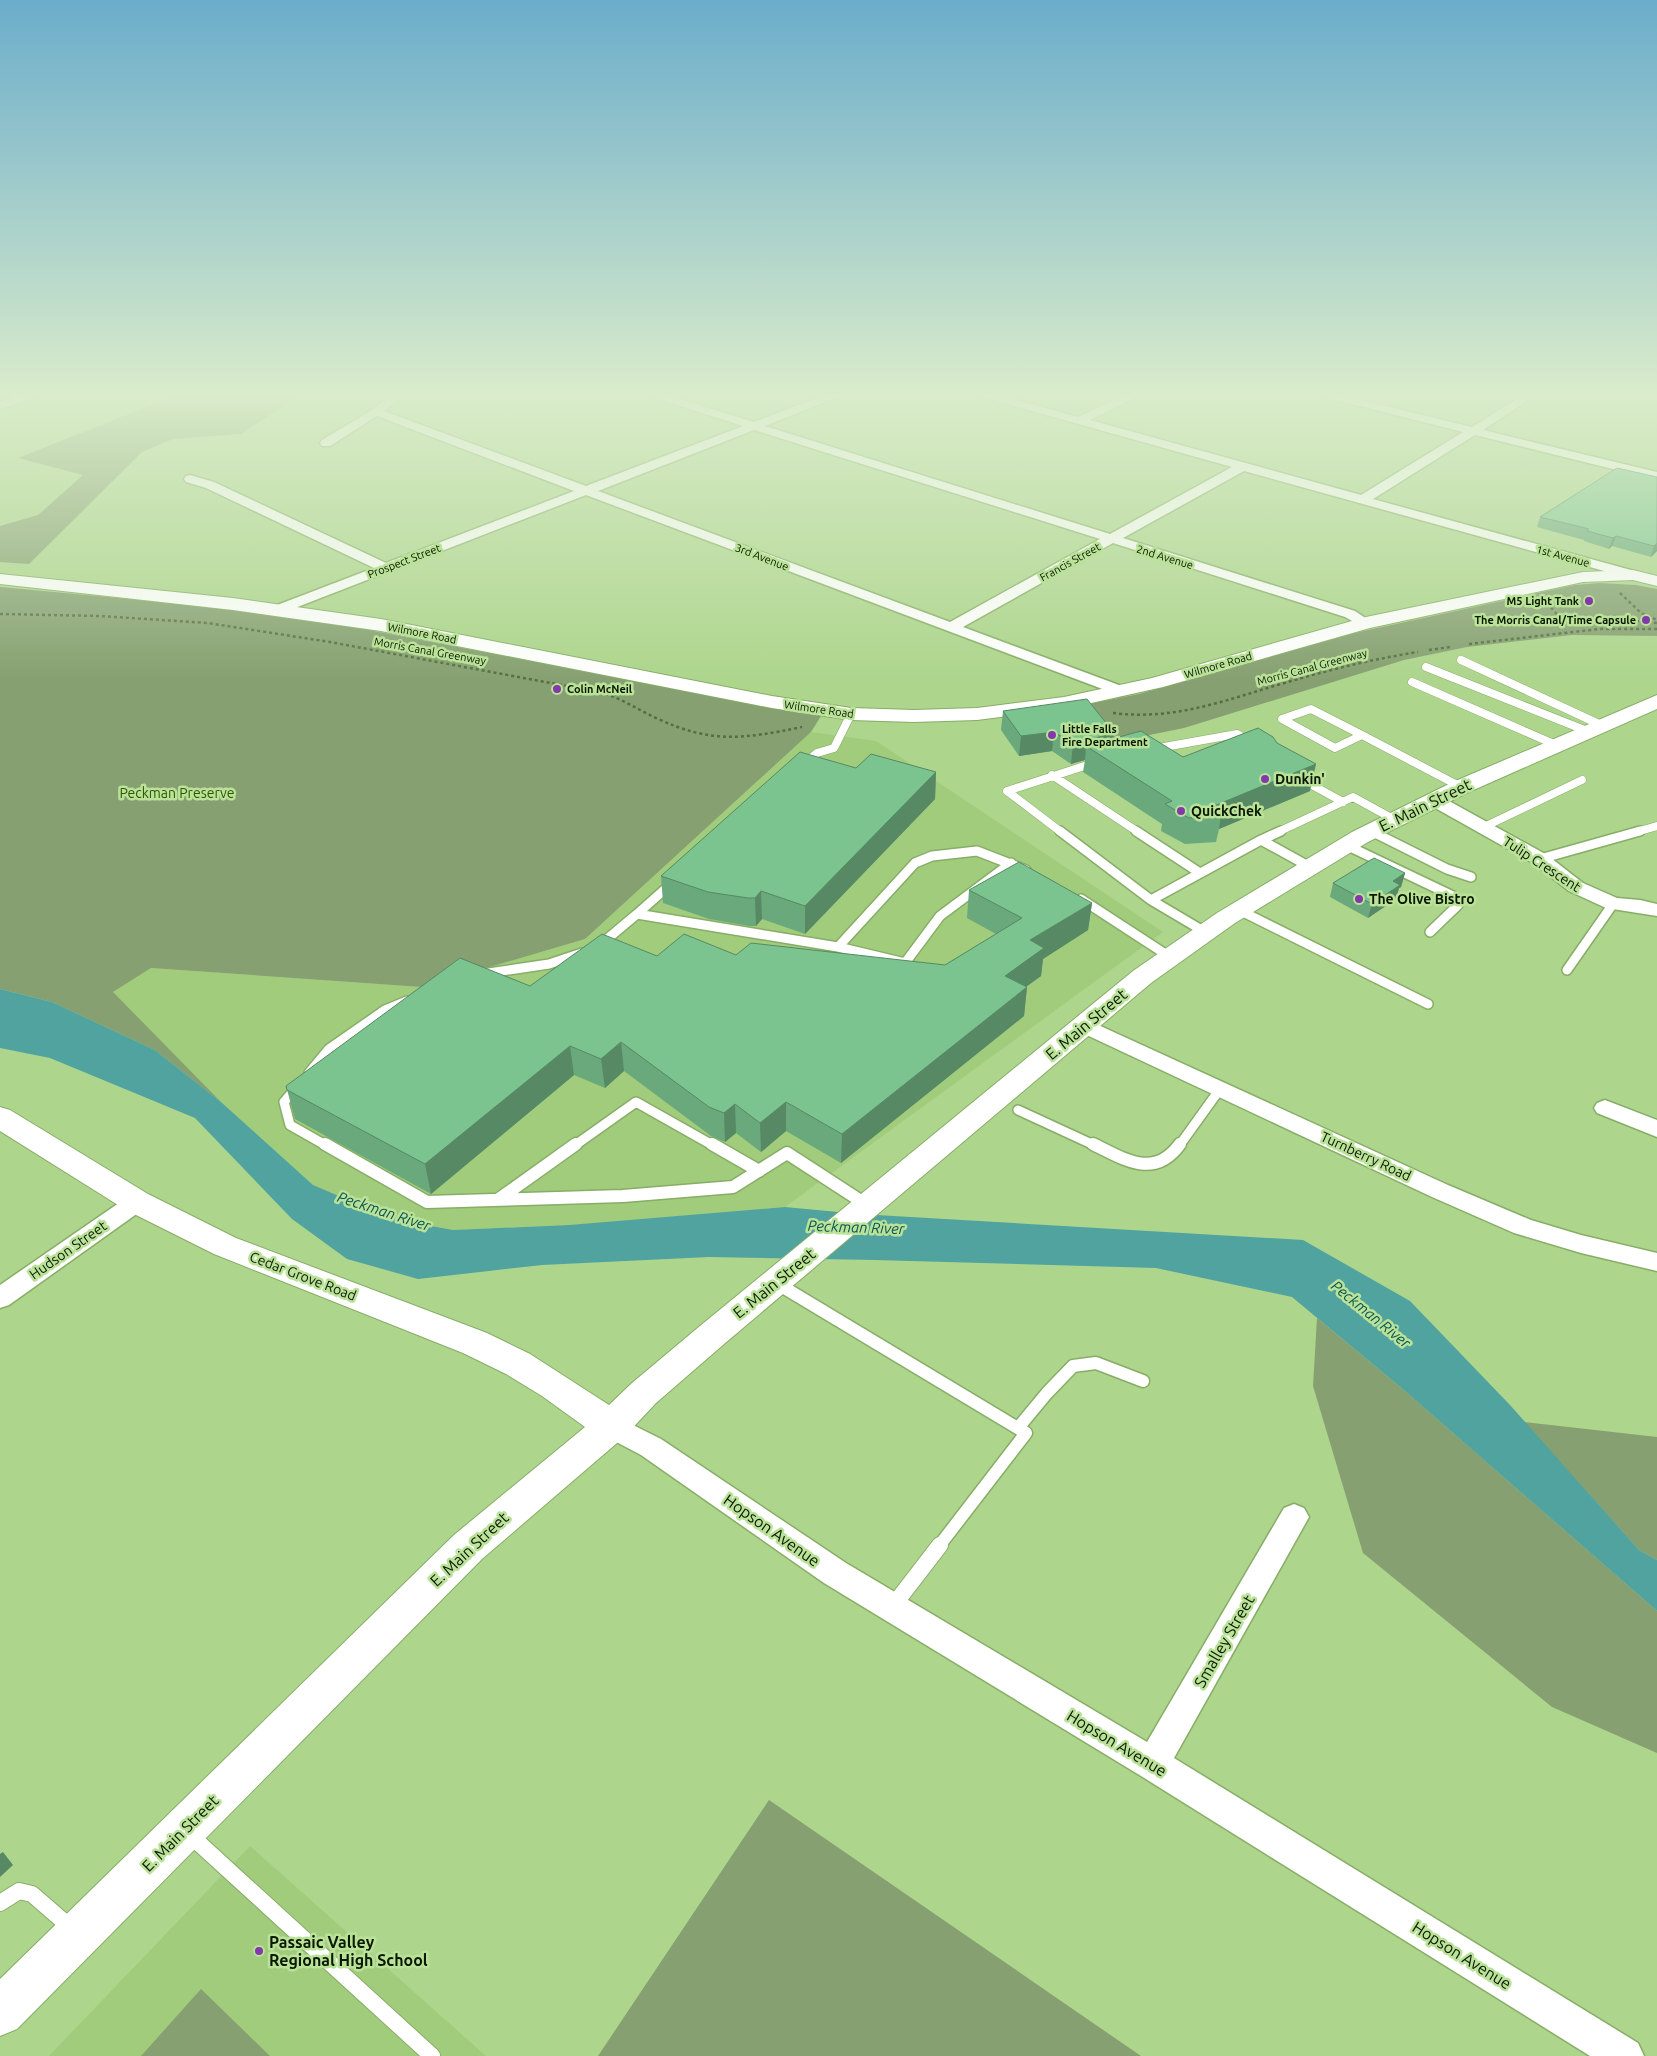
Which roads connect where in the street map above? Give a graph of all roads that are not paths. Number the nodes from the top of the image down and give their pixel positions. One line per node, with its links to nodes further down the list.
1 (216, 489): 10 (street)
2 (584, 489): 7 (street, 3rd Avenue)
3 (953, 489): 9 (street, 2nd Avenue)
4 (1202, 489): 9 (street, Francis Street)
5 (1321, 489): 8 (street, 1st Avenue)
6 (1379, 489): 8 (street)
7 (587, 490): 10 (street, Prospect Street); 16 (street, 3rd Avenue)
8 (1362, 500): 11 (street, 1st Avenue)
9 (1111, 540): 15 (street, 2nd Avenue); 16 (street, Francis Street)
10 (385, 568): 14 (street, Prospect Street)
11 (1633, 575): 13 (street, 1st Avenue); 15 (street, Wilmore Road)
12 (0, 580): 14 (street, Wilmore Road)
13 (1657, 581)
14 (277, 610): 22 (street, Wilmore Road)
15 (1366, 623): 20 (street, Wilmore Road)
16 (950, 628): 20 (street, 3rd Avenue)
17 (1461, 660): 23 (lane)
18 (1426, 668): 23 (lane)
19 (1412, 682): 25 (lane)
20 (1121, 691): 22 (street, Wilmore Road)
21 (1657, 702): 23 (street, E. Main Street)
22 (849, 718): 29 (lane)
23 (1594, 728): 25 (street, E. Main Street)
24 (1363, 735): 24 (lane); 33 (lane)
25 (1556, 745): 33 (street, E. Main Street)
26 (1258, 746): 27 (lane)
27 (1144, 751)
28 (1107, 760): 31 (lane)
29 (797, 769)
30 (1291, 773): 35 (lane)
31 (1052, 775): 46 (lane); 50 (lane)
32 (1582, 780): 38 (lane)
33 (1461, 787): 34 (street, E. Main Street)
34 (1434, 800): 36 (street, E. Main Street); 38 (street, Tulip Crescent)
35 (1343, 802): 36 (lane); 40 (lane)
36 (1394, 820): 39 (street, E. Main Street)
37 (1657, 826): 42 (lane)
38 (1484, 827): 42 (street, Tulip Crescent)
39 (1371, 831): 41 (street, E. Main Street); 48 (lane)
40 (1261, 840): 44 (lane); 46 (lane)
41 (1346, 845): 44 (street, E. Main Street); 56 (lane)
42 (1540, 859): 51 (street, Tulip Crescent)
43 (1011, 863): 45 (lane); 57 (lane); 57 (lane)
44 (1310, 867): 52 (street, E. Main Street)
45 (1032, 872)
46 (1200, 873): 50 (lane)
47 (681, 874): 54 (lane)
48 (1471, 877)
49 (1072, 892): 58 (lane)
50 (1151, 900): 55 (lane)
51 (1613, 904): 53 (street, Tulip Crescent); 59 (lane)
52 (1239, 910): 55 (street, E. Main Street); 62 (lane)
53 (1657, 910)
54 (637, 914): 57 (lane); 60 (lane)
55 (1205, 932): 58 (street, E. Main Street)
56 (1430, 932)
57 (838, 947)
58 (1170, 957): 63 (street, E. Main Street)
59 (1567, 970)
60 (473, 976)
61 (416, 997): 70 (lane)
62 (1428, 1004)
63 (1084, 1025): 64 (street, Turnberry Road); 72 (street, E. Main Street)
64 (1220, 1089): 66 (lane); 73 (street, Turnberry Road)
65 (1606, 1108): 68 (street)
66 (1018, 1110)
67 (0, 1117): 71 (street, Cedar Grove Road)
68 (1657, 1129)
69 (759, 1171): 70 (lane); 70 (lane); 72 (lane)
70 (499, 1199)
71 (137, 1202): 75 (street, Hudson Street); 77 (street, Cedar Grove Road)
72 (867, 1208): 74 (street, E. Main Street)
73 (1657, 1262)
74 (775, 1282): 77 (street, E. Main Street); 78 (lane)
75 (0, 1298)
76 (1143, 1381): 78 (lane)
77 (611, 1426): 80 (street, Hopson Avenue); 82 (street, E. Main Street)
78 (1018, 1428): 80 (lane)
79 (1294, 1517): 81 (street, Smalley Street)
80 (892, 1608): 81 (street, Hopson Avenue)
81 (1153, 1764): 87 (street, Hopson Avenue)
82 (183, 1830): 84 (street, E. Main Street); 86 (lane)
83 (0, 1903): 84 (lane)
84 (78, 1934): 85 (street, E. Main Street)
85 (0, 2012)
86 (432, 2056)
87 (1625, 2056)

